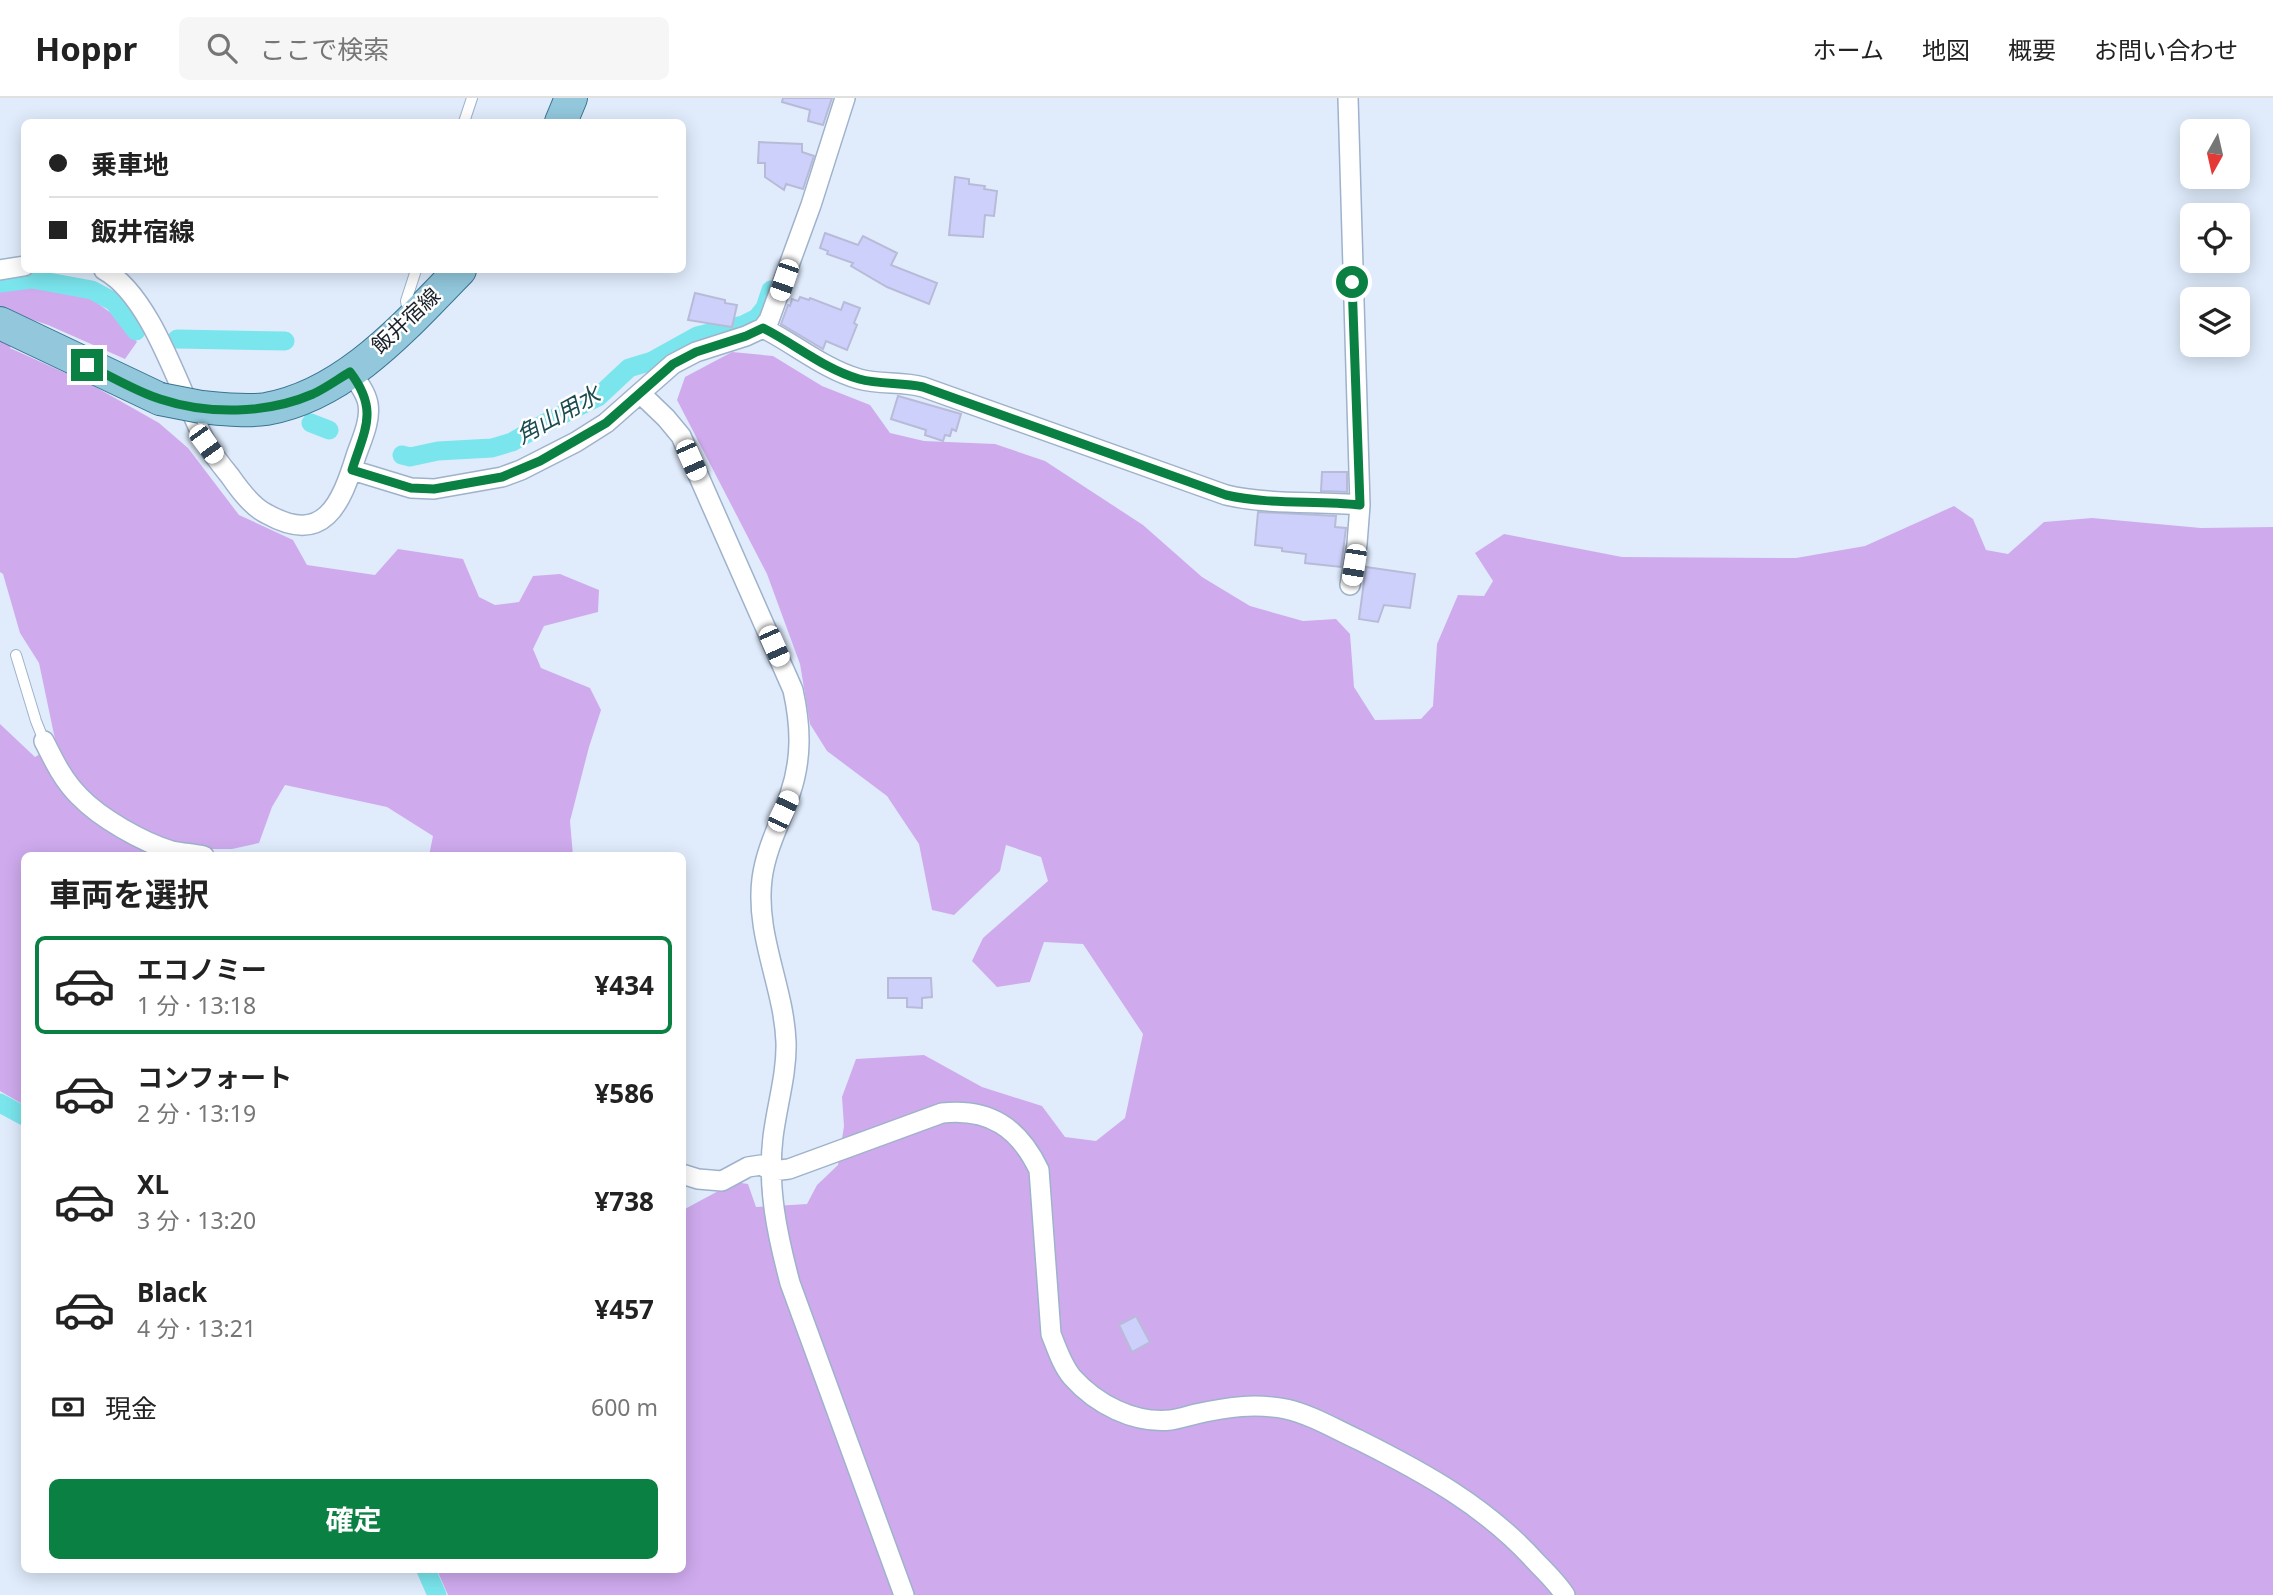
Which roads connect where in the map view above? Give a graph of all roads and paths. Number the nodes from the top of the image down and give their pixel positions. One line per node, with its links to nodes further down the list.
1 (472, 98): 5 (lane)
2 (571, 98): 6 (main road)
3 (845, 98): 14 (street)
4 (1348, 98): 18 (street)
5 (465, 119)
6 (563, 119)
7 (21, 266): 8 (street)
8 (0, 270)
9 (110, 273): 17 (street)
10 (415, 273): 12 (lane)
11 (457, 273): 12 (main road, 飯井宿線)
12 (409, 322): 15 (main road, 飯井宿線)
13 (8, 327): 15 (main road, 飯井宿線, bridge)
14 (763, 328): 16 (street); 18 (street)
15 (350, 372): 17 (street)
16 (640, 393): 17 (street); 23 (street)
17 (352, 470)
18 (1360, 505): 19 (street)
19 (1350, 585)
20 (16, 655): 21 (lane)
21 (44, 741): 22 (street)
22 (178, 852)
23 (772, 1171): 24 (street); 25 (street); 26 (street)
24 (686, 1175)
25 (904, 1595)
26 (1565, 1595)

